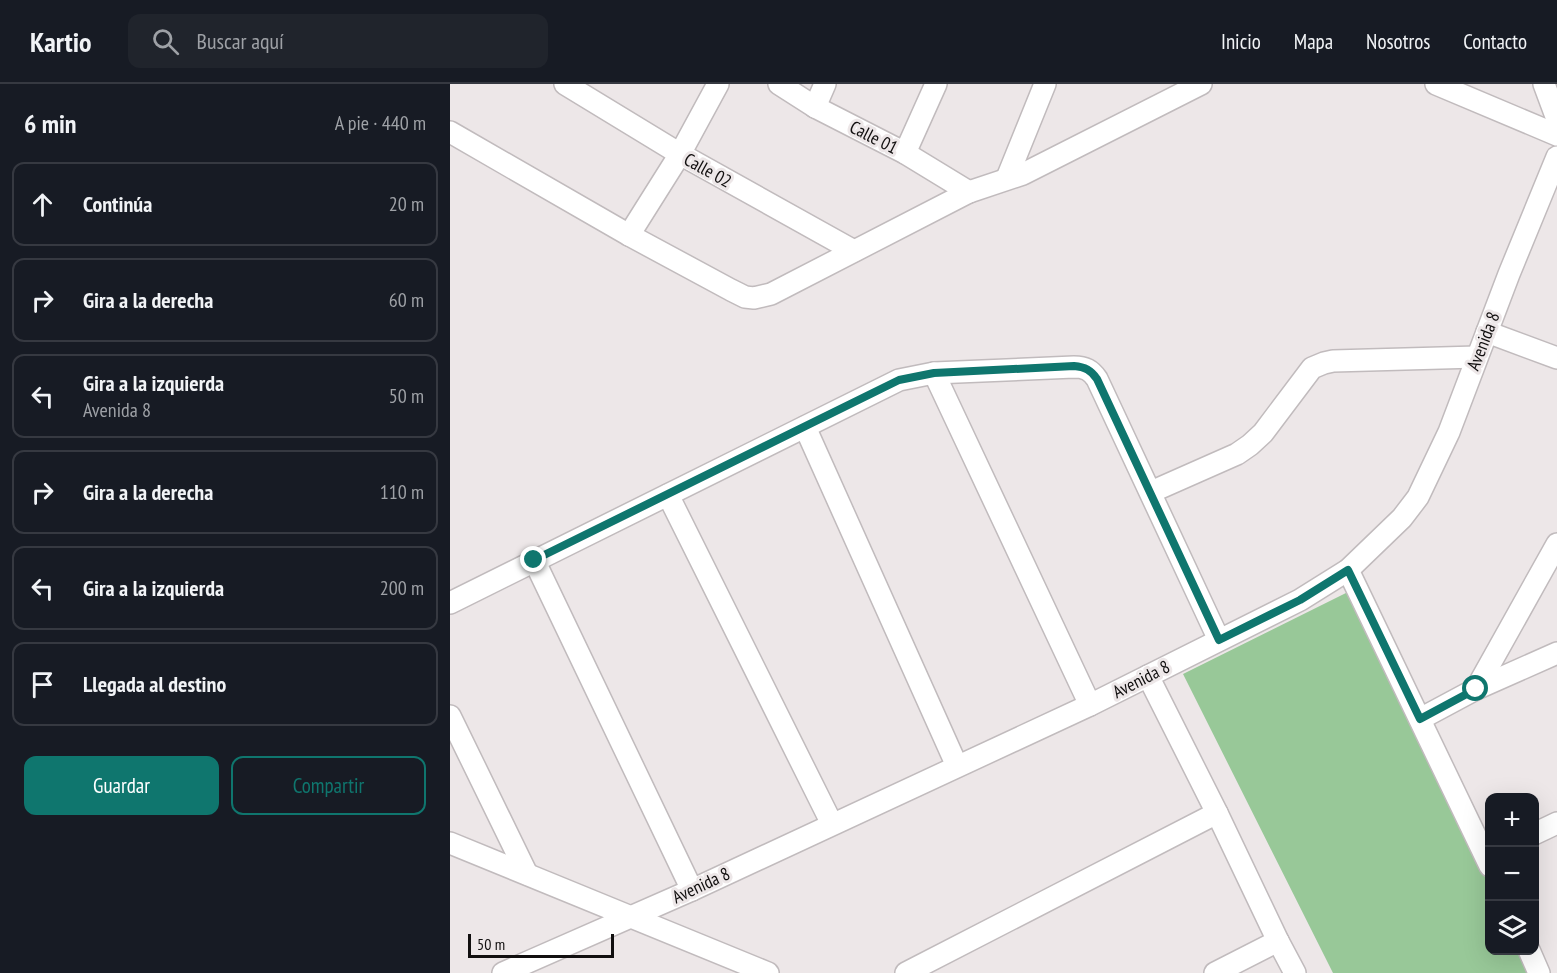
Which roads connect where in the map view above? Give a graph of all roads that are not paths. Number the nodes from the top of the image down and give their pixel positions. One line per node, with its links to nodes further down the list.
1 (564, 84): 15 (street, Calle 02)
2 (718, 84): 15 (street)
3 (779, 84): 10 (street, Calle 01)
4 (825, 84): 10 (street)
5 (936, 84): 14 (street)
6 (1045, 84): 17 (street)
7 (1202, 84): 17 (street)
8 (1436, 84): 13 (street)
9 (1544, 84): 11 (street)
10 (815, 107): 14 (street, Calle 01)
11 (1557, 119)
12 (450, 132): 19 (street)
13 (1557, 135)
14 (905, 153): 18 (street, Calle 01)
15 (680, 154): 19 (street); 20 (street, Calle 02)
16 (1557, 156): 21 (street, Avenida 8)
17 (1006, 178): 18 (street)
18 (969, 192): 20 (street)
19 (629, 234): 20 (street)
20 (854, 250)
21 (1487, 332): 22 (street, Avenida 8); 23 (street)
22 (1477, 357): 26 (street); 30 (street, Avenida 8)
23 (1557, 358)
24 (934, 373): 25 (street); 26 (street); 36 (street)
25 (805, 427): 27 (street); 39 (street)
26 (1151, 492): 32 (street)
27 (668, 495): 29 (street); 42 (street)
28 (1557, 544): 35 (street)
29 (534, 560): 31 (street); 47 (street)
30 (1348, 570): 32 (street, Avenida 8); 38 (street)
31 (450, 603)
32 (1219, 640): 34 (street, Avenida 8)
33 (1557, 653): 35 (street)
34 (1148, 676): 36 (street, Avenida 8); 40 (street)
35 (1476, 689): 38 (street)
36 (1090, 705): 39 (street, Avenida 8)
37 (450, 716): 46 (street)
38 (1420, 719): 45 (street)
39 (957, 766): 42 (street, Avenida 8)
40 (1217, 813): 49 (street); 53 (street)
41 (1557, 823): 43 (street)
42 (832, 824): 47 (street, Avenida 8)
43 (1539, 832)
44 (450, 843): 46 (street)
45 (1485, 854)
46 (526, 874): 48 (street)
47 (692, 890): 48 (street, Avenida 8)
48 (631, 917): 51 (street, Avenida 8); 52 (street)
49 (1278, 941): 54 (street); 55 (street)
50 (1530, 955): 56 (street)
51 (503, 973)
52 (768, 973)
53 (906, 973)
54 (1215, 973)
55 (1296, 973)
56 (1539, 973)

